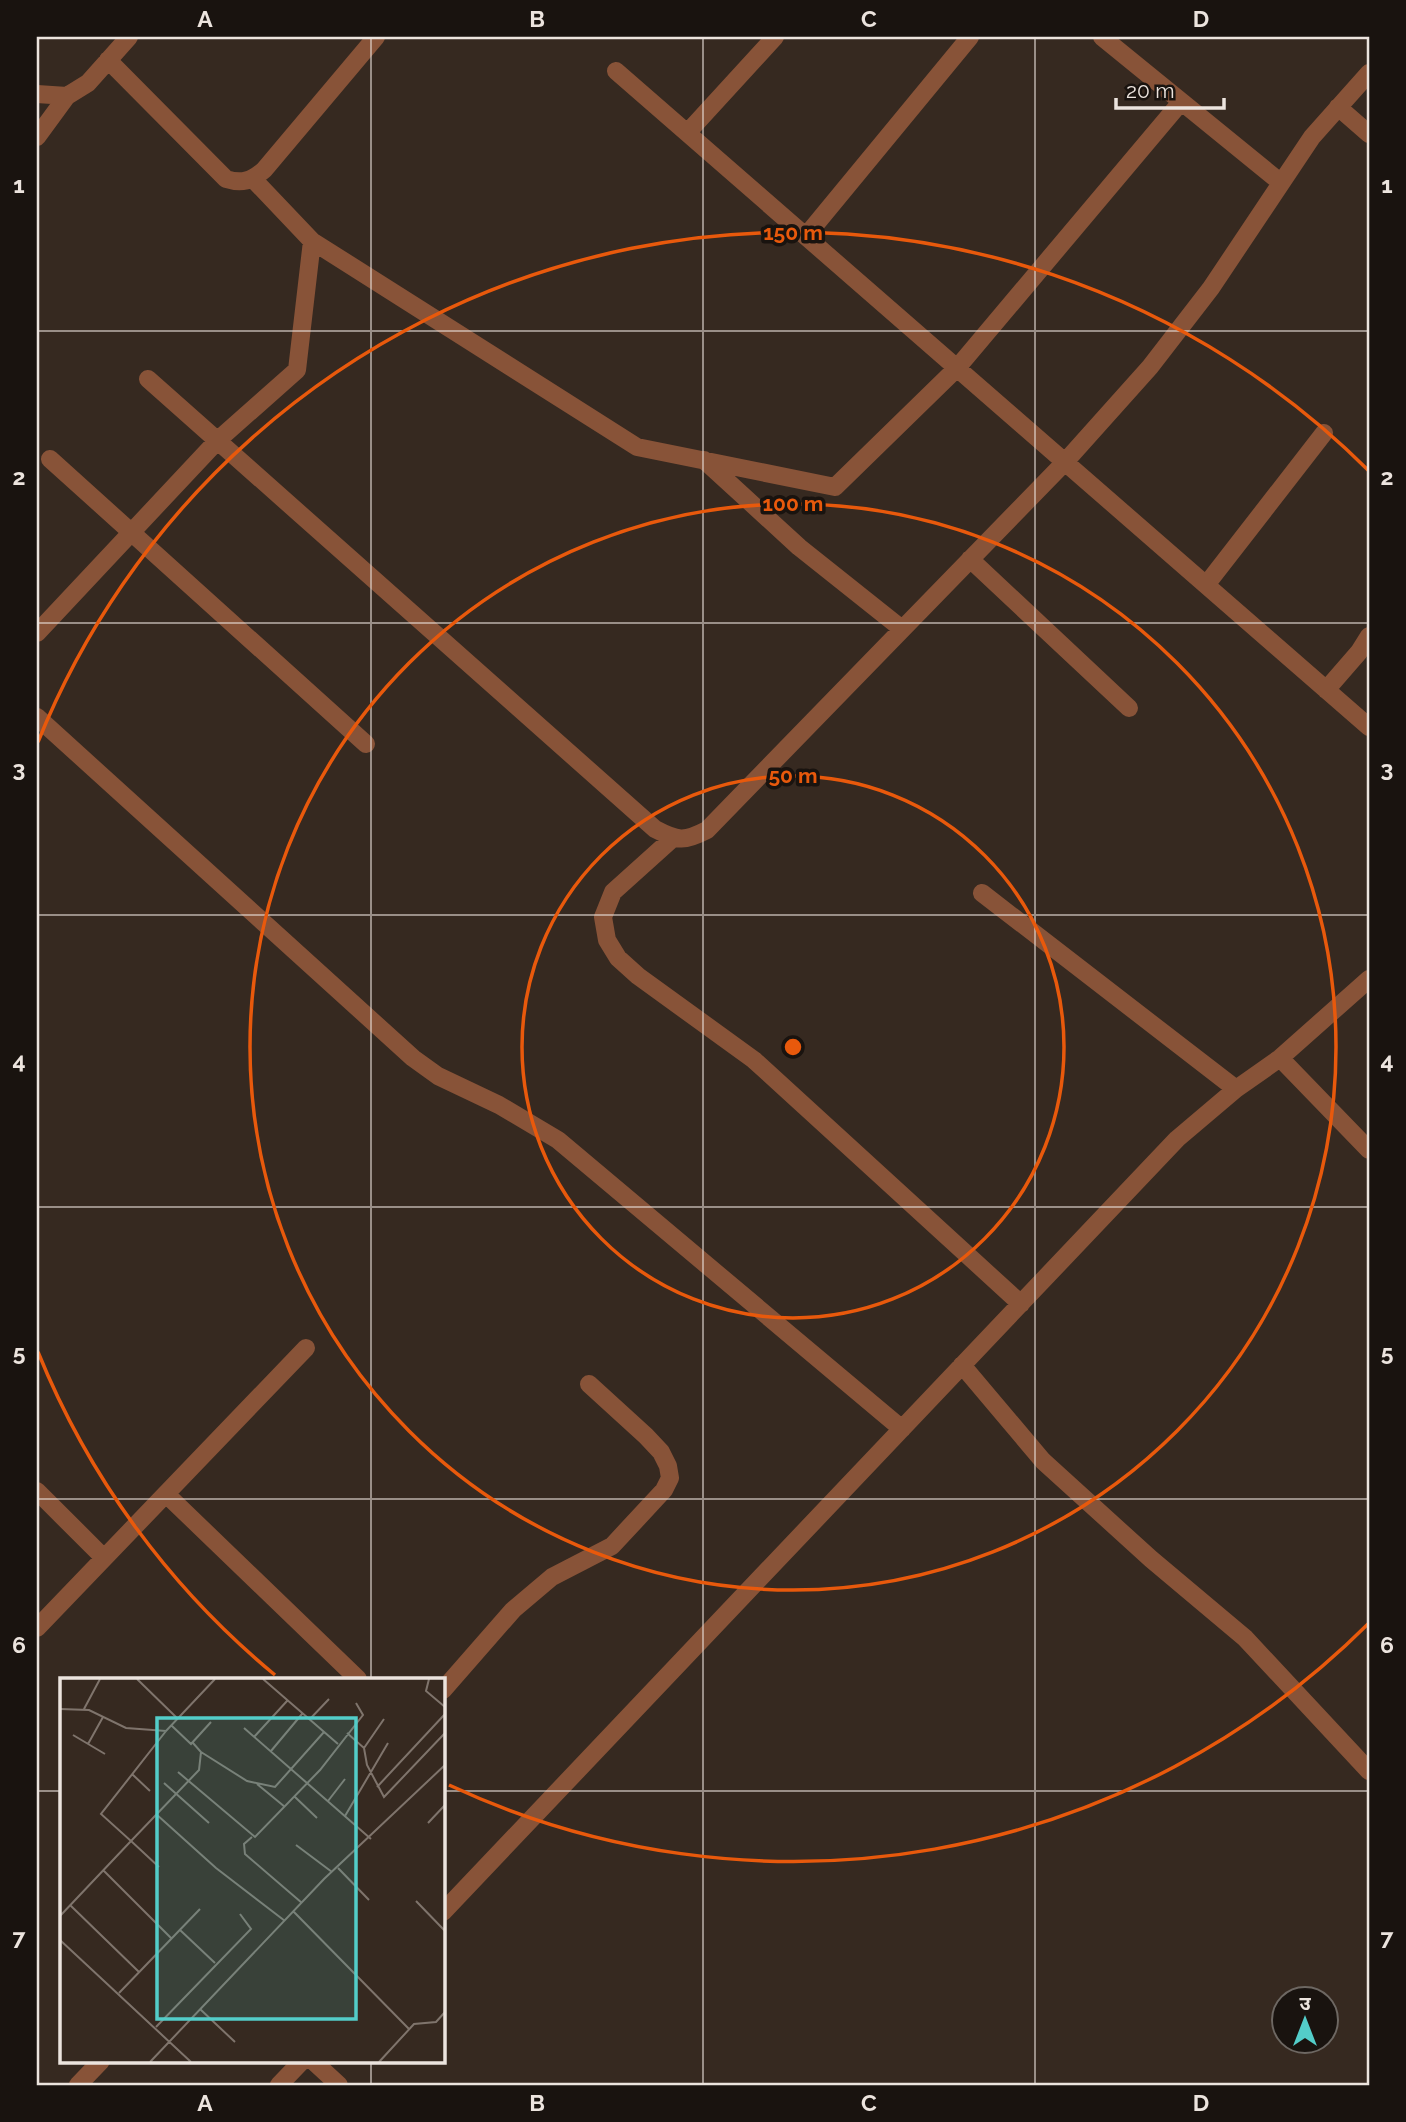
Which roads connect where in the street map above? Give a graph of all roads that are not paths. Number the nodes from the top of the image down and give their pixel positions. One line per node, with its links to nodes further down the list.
1 (129, 37): 6 (street)
2 (376, 37): 16 (street)
3 (775, 37): 13 (street)
4 (970, 37): 18 (street)
5 (1102, 37): 11 (street)
6 (108, 60): 10 (street); 16 (street)
7 (617, 71): 13 (street)
8 (1369, 73): 12 (street)
9 (37, 94): 10 (street)
10 (67, 96): 15 (street)
11 (1181, 102): 17 (street); 20 (street)
12 (1338, 107): 14 (street); 17 (street)
13 (688, 132): 18 (street)
14 (1369, 134)
15 (37, 137)
16 (253, 179): 19 (street)
17 (1280, 182): 26 (street)
18 (806, 236): 20 (street)
19 (312, 241): 23 (street); 25 (street)
20 (957, 368): 25 (street); 26 (street)
21 (148, 379): 23 (street)
22 (1324, 433): 29 (street)
23 (218, 440): 27 (street); 38 (street)
24 (50, 458): 27 (street)
25 (704, 460): 30 (street)
26 (1065, 461): 28 (street); 29 (street)
27 (132, 533): 31 (street); 37 (street)
28 (970, 559): 30 (street); 34 (street)
29 (1206, 586): 33 (street)
30 (902, 629): 38 (street)
31 (37, 633)
32 (1369, 636): 33 (street)
33 (1326, 690): 36 (street)
34 (1129, 708)
35 (37, 717): 48 (street)
36 (1369, 727)
37 (366, 744)
38 (673, 838): 44 (street)
39 (982, 893): 42 (street)
40 (1369, 979): 41 (street)
41 (1280, 1058): 42 (street); 43 (street)
42 (1236, 1089): 44 (street)
43 (1369, 1150)
44 (1021, 1304): 46 (street)
45 (306, 1348): 50 (street)
46 (962, 1365): 48 (street); 55 (street)
47 (589, 1384): 54 (street)
48 (902, 1429): 56 (street)
49 (37, 1491): 51 (street)
50 (166, 1494): 51 (street); 53 (street)
51 (104, 1558): 52 (street)
52 (37, 1628)
53 (357, 1678)
54 (444, 1689)
55 (1369, 1771)
56 (444, 1911)
57 (100, 2062): 60 (street)
58 (301, 2062): 61 (street)
59 (314, 2062): 62 (street)
60 (78, 2085)
61 (279, 2085)
62 (339, 2085)

